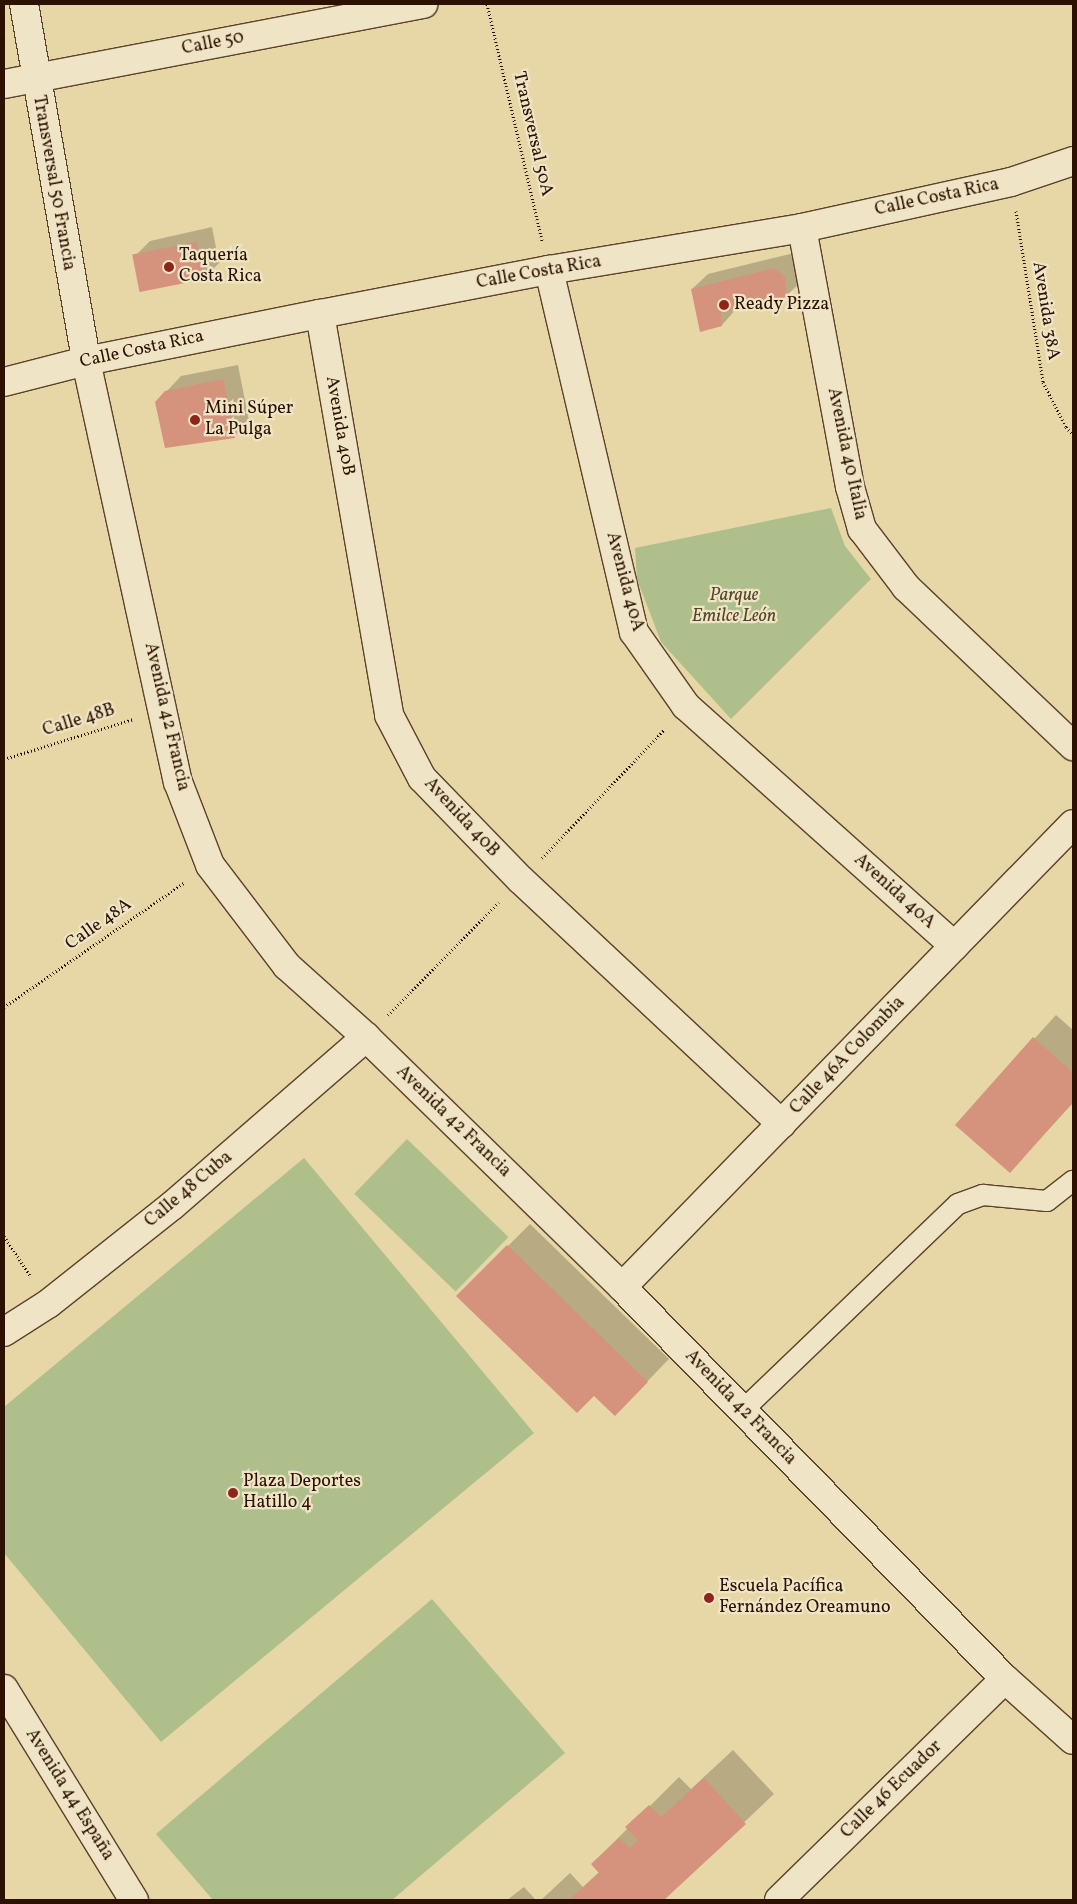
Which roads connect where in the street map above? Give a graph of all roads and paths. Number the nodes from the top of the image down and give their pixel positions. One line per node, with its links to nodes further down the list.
1 (24, 4): 4 (street, Transversal 50 Francia)
2 (423, 4): 4 (street, Calle 50)
3 (487, 4): 9 (path, Transversal 50A)
4 (35, 78): 5 (street, Calle 50); 11 (street, Transversal 50 Francia)
5 (4, 84)
6 (1073, 161): 7 (street, Calle Costa Rica)
7 (1011, 182): 8 (street, Calle Costa Rica); 13 (path, Avenida 38A)
8 (802, 228): 9 (street, Calle Costa Rica); 15 (street, Avenida 40 Italia)
9 (549, 270): 10 (street, Calle Costa Rica); 19 (street, Avenida 40A)
10 (320, 314): 11 (street, Calle Costa Rica); 22 (street, Avenida 40B)
11 (86, 361): 12 (street, Calle Costa Rica); 14 (street, Avenida 42 Francia)
12 (4, 382)
13 (1073, 435)
14 (162, 709): 16 (path, Calle 48B); 18 (street, Avenida 42 Francia)
15 (1073, 746)
16 (4, 759)
17 (1073, 824): 19 (street, Calle 46A Colombia)
18 (210, 865): 20 (path, Calle 48A); 21 (street, Avenida 42 Francia)
19 (954, 946): 22 (street, Calle 46A Colombia)
20 (4, 1007)
21 (366, 1037): 25 (street, Avenida 42 Francia); 26 (street, Calle 48 Cuba)
22 (782, 1124): 25 (street, Calle 46A Colombia)
23 (1073, 1181): 28 (lane)
24 (4, 1236): 26 (path)
25 (622, 1287): 28 (street, Avenida 42 Francia)
26 (48, 1304): 27 (street, Calle 48 Cuba)
27 (4, 1332)
28 (742, 1411): 29 (street, Avenida 42 Francia)
29 (1004, 1680): 31 (street, Avenida 42 Francia); 33 (street, Calle 46 Ecuador)
30 (4, 1689): 32 (street, Avenida 44 España)
31 (1073, 1740)
32 (134, 1900)
33 (779, 1900)

